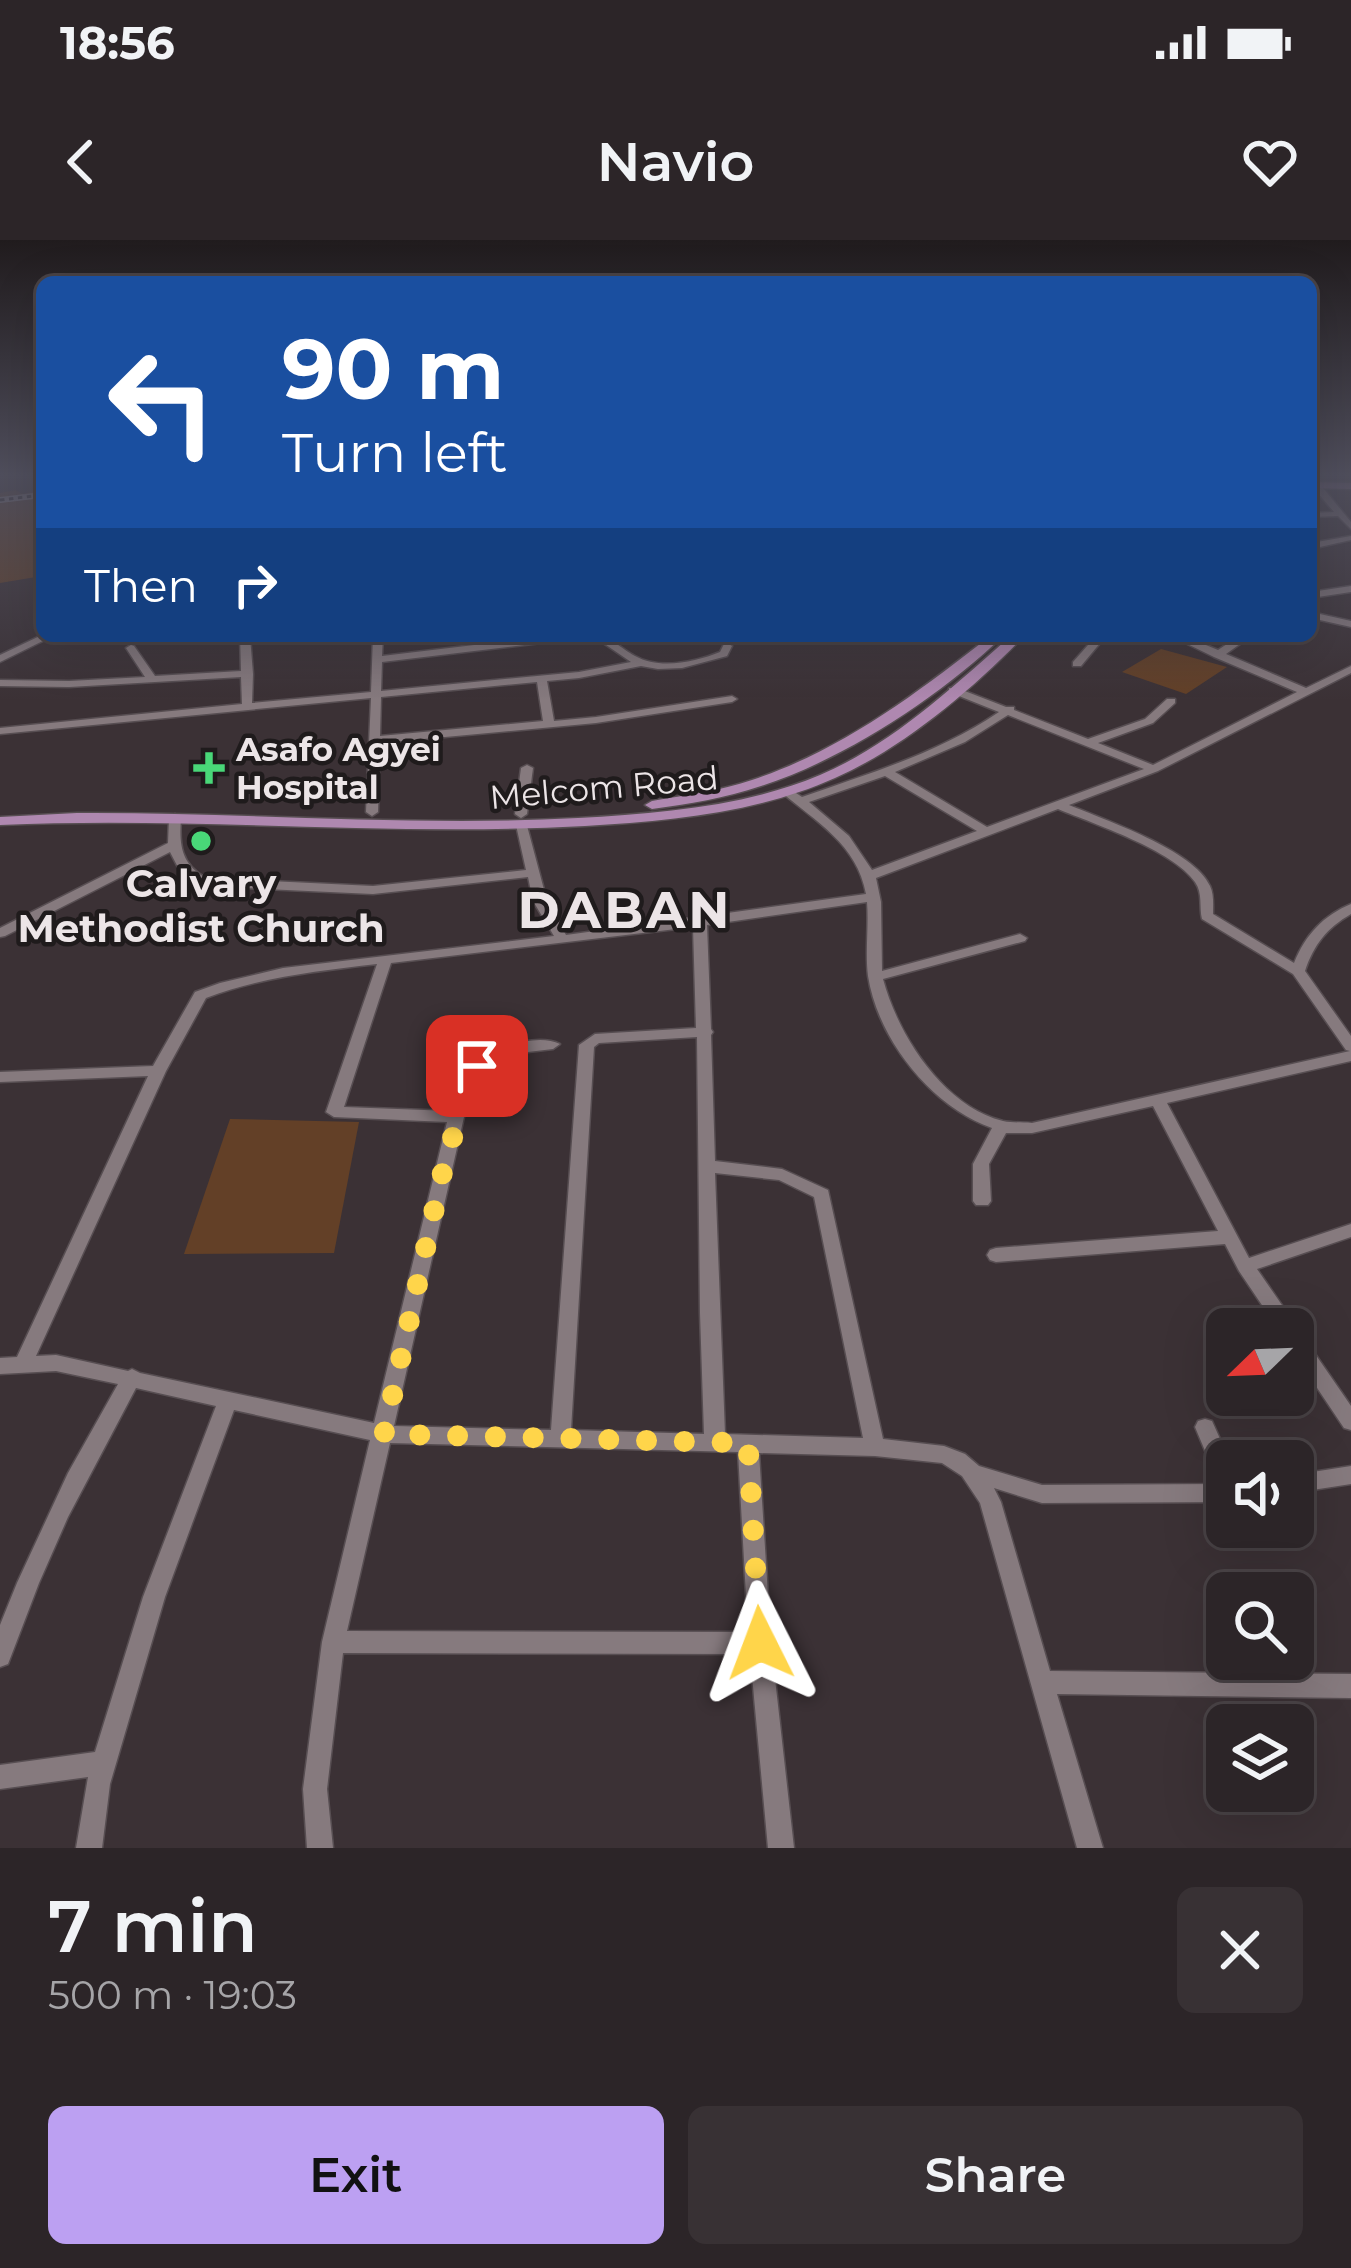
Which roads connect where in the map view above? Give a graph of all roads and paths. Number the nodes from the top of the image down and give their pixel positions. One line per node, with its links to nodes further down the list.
1 (1351, 589): 2 (street)
2 (1317, 595)
3 (1317, 616): 4 (street)
4 (1351, 625)
5 (36, 642): 18 (street)
6 (245, 642): 23 (street)
7 (378, 642): 19 (street)
8 (501, 642): 19 (street)
9 (607, 642): 20 (street)
10 (988, 642): 41 (main road)
11 (1011, 642): 27 (main road, Melcom Road)
12 (1096, 642): 21 (street)
13 (1189, 642): 17 (street)
14 (1237, 642): 17 (street)
15 (727, 646): 20 (street)
16 (131, 648): 25 (street)
17 (1217, 655): 28 (street)
18 (0, 659)
19 (378, 660): 29 (street)
20 (640, 663): 24 (street)
21 (1077, 664)
22 (1351, 669): 28 (street)
23 (248, 674): 25 (street); 32 (street)
24 (541, 677): 29 (street); 34 (street)
25 (152, 680): 26 (street)
26 (0, 683)
27 (953, 690): 33 (street); 42 (main road, Melcom Road)
28 (1306, 692): 39 (street)
29 (378, 694): 32 (street); 36 (street)
30 (732, 699): 34 (street)
31 (1172, 700): 37 (street)
32 (247, 707): 35 (street)
33 (1010, 709): 37 (street); 40 (street)
34 (549, 723): 36 (street)
35 (0, 731)
36 (373, 740): 46 (street)
37 (1090, 742): 39 (street)
38 (527, 768): 48 (street)
39 (1154, 769): 44 (street)
40 (887, 772): 43 (street); 50 (street)
41 (769, 780): 42 (main road); 48 (main road)
42 (785, 791): 43 (street); 48 (main road, Melcom Road)
43 (801, 801): 53 (street)
44 (1062, 806): 50 (street); 61 (street)
45 (0, 811): 46 (main road)
46 (369, 817): 47 (main road, Melcom Road); 48 (main road, Melcom Road)
47 (176, 818): 49 (main road, Melcom Road); 51 (street)
48 (522, 820): 52 (street)
49 (0, 821)
50 (987, 832): 53 (street)
51 (172, 846): 52 (street); 57 (street)
52 (531, 873): 59 (street)
53 (868, 876): 54 (street)
54 (873, 897): 56 (street); 62 (street)
55 (1351, 908): 61 (street)
56 (700, 925): 59 (street); 63 (street)
57 (0, 933)
58 (1020, 938): 62 (street)
59 (562, 939): 60 (street)
60 (385, 960): 66 (street); 69 (street)
61 (1298, 971): 65 (street)
62 (875, 977): 70 (street)
63 (706, 1033): 71 (street); 86 (street)
64 (554, 1044): 69 (street)
65 (1348, 1058): 68 (street)
66 (158, 1071): 67 (street); 78 (street)
67 (0, 1077)
68 (1158, 1100): 70 (street); 74 (street)
69 (457, 1117): 85 (street)
70 (1000, 1129): 72 (street)
71 (706, 1166): 88 (street); 90 (street)
72 (982, 1201)
73 (1351, 1231): 76 (street)
74 (1229, 1237): 75 (street); 76 (street)
75 (995, 1255)
76 (1245, 1266): 77 (street)
77 (1274, 1308)
78 (24, 1362): 79 (street); 81 (street)
79 (0, 1366)
80 (1314, 1368): 83 (street)
81 (132, 1377): 82 (street); 97 (street)
82 (228, 1400): 85 (street); 100 (street)
83 (1351, 1422)
84 (1205, 1427): 87 (street)
85 (384, 1434): 86 (street); 95 (street)
86 (560, 1439): 88 (street)
87 (1210, 1440)
88 (715, 1442): 89 (street)
89 (748, 1443): 90 (street); 96 (street)
90 (875, 1447): 91 (street)
91 (979, 1475): 94 (street); 98 (street)
92 (1351, 1475): 93 (street)
93 (1314, 1481)
94 (1206, 1492)
95 (333, 1642): 96 (street); 103 (street)
96 (760, 1643): 104 (street)
97 (0, 1656)
98 (1041, 1682): 99 (street); 105 (street)
99 (1351, 1686)
100 (104, 1763): 101 (street); 102 (street)
101 (0, 1777)
102 (89, 1848)
103 (320, 1848)
104 (781, 1848)
105 (1090, 1848)

